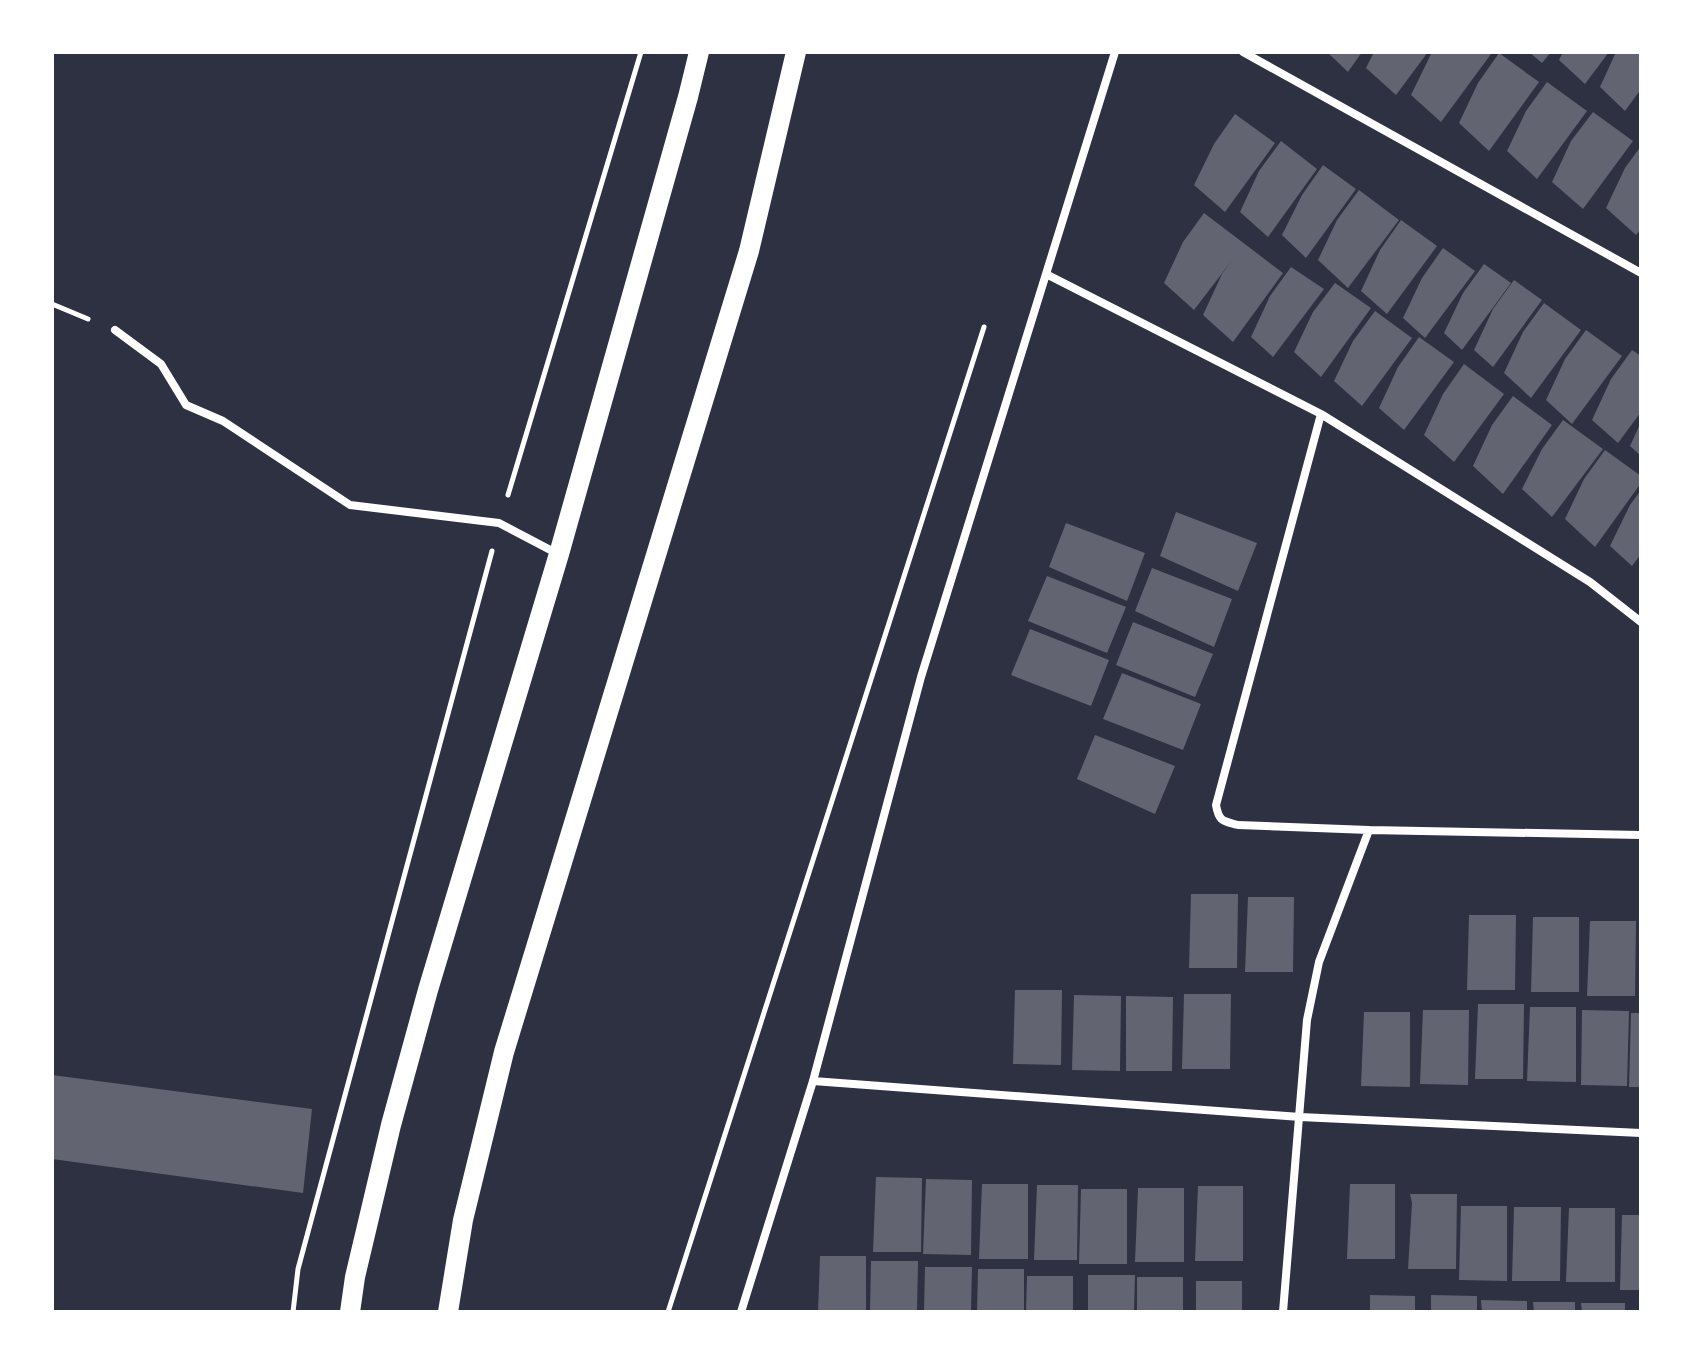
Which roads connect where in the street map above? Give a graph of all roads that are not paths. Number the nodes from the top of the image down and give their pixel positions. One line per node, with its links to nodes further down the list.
1 (699, 52): 9 (main road)
2 (796, 52): 17 (main road)
3 (1115, 52): 6 (street)
4 (1243, 52): 5 (street)
5 (1641, 273)
6 (1046, 274): 8 (street); 13 (street)
7 (115, 330): 9 (street)
8 (1321, 414): 10 (street); 11 (street)
9 (559, 554): 16 (main road)
10 (1641, 622)
11 (1369, 830): 12 (street); 14 (street)
12 (1641, 835)
13 (813, 1081): 14 (street); 18 (street)
14 (1300, 1117): 15 (street); 19 (street)
15 (1641, 1133)
16 (350, 1312)
17 (448, 1312)
18 (741, 1312)
19 (1283, 1312)

